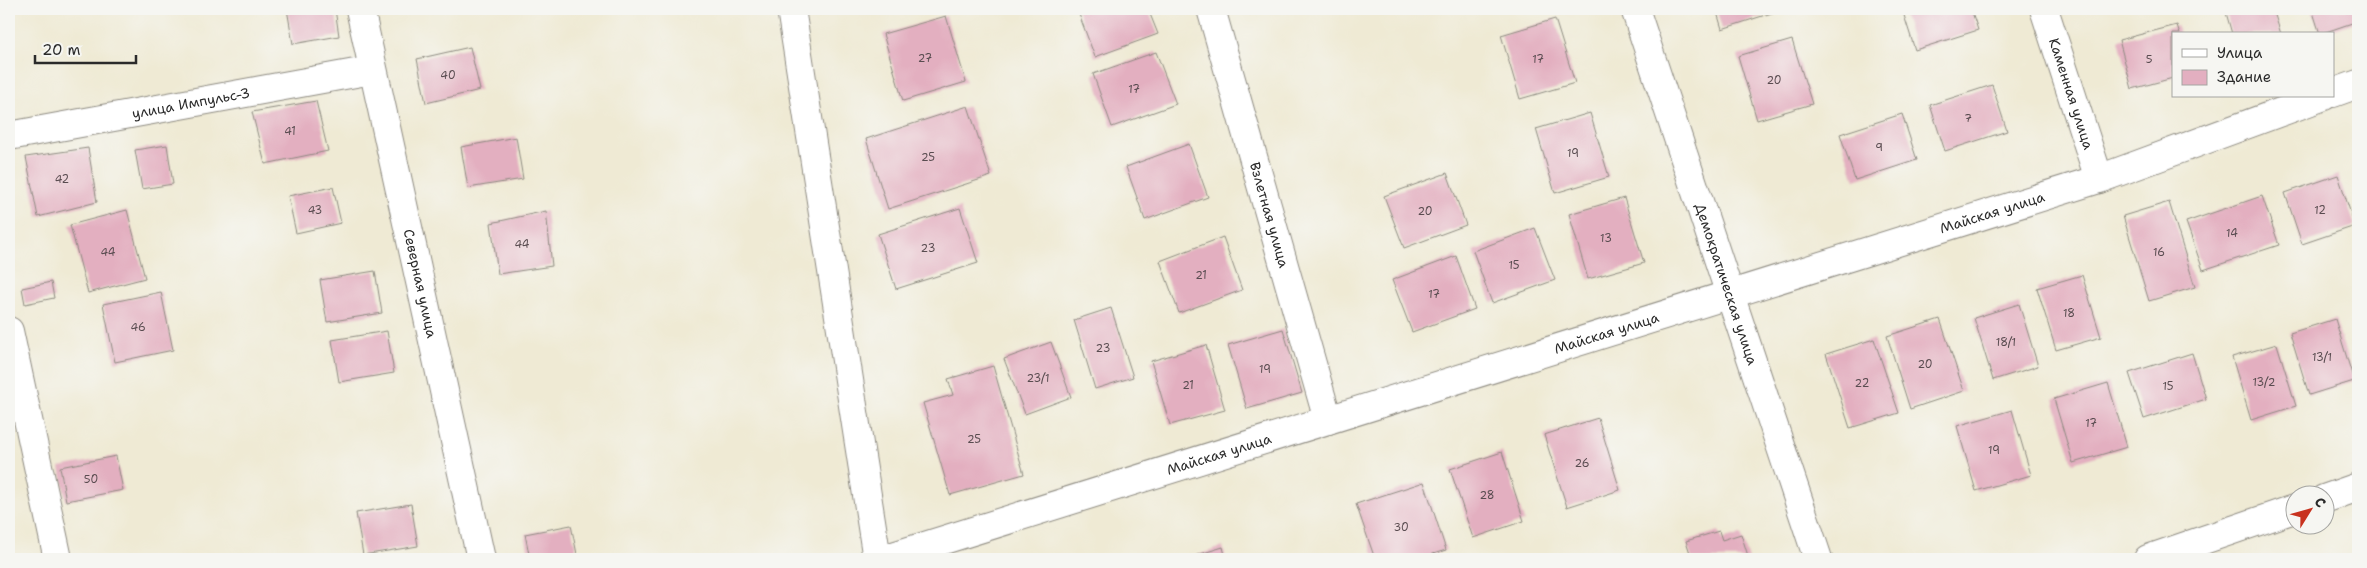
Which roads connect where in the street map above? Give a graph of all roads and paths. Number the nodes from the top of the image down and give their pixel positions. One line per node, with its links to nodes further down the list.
1 (360, 9): 6 (street, Северная улица)
2 (791, 9): 20 (street)
3 (1211, 9): 14 (street, Взлетная улица)
4 (1634, 9): 12 (street, Демократическая улица)
5 (2044, 9): 11 (street, Каменная улица)
6 (372, 70): 10 (street, улица Импульс-3); 19 (street, Северная улица)
7 (2358, 84): 8 (street)
8 (2334, 93)
9 (2319, 98): 11 (street, Майская улица)
10 (9, 136)
11 (2099, 179): 12 (street, Майская улица)
12 (1730, 295): 14 (street, Майская улица); 22 (street, Демократическая улица)
13 (9, 332): 18 (street)
14 (1328, 420): 21 (street, Майская улица)
15 (2358, 487): 16 (street)
16 (2334, 495)
17 (2284, 512): 23 (street)
18 (58, 559)
19 (480, 559)
20 (877, 559)
21 (883, 559)
22 (1818, 559)
23 (2148, 559)

